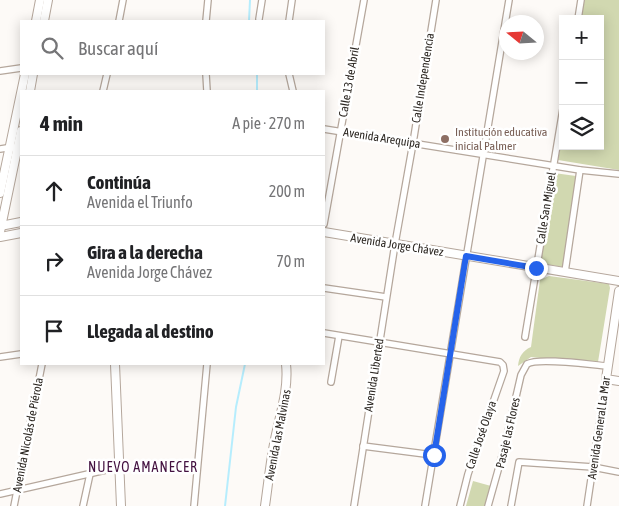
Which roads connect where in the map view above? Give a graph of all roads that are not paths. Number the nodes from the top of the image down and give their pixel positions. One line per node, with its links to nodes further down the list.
1 (123, 0): 14 (street)
2 (208, 0): 15 (street)
3 (262, 0): 11 (street)
4 (292, 0): 16 (street)
5 (364, 0): 31 (street, Calle 13 de Abril)
6 (436, 0): 33 (street, Calle Independencia)
7 (509, 0): 37 (street)
8 (581, 0): 10 (street)
9 (44, 1): 12 (street); 13 (street)
10 (579, 15)
11 (259, 19)
12 (36, 20)
13 (44, 20)
14 (118, 20)
15 (206, 20)
16 (289, 20)
17 (20, 68): 18 (street)
18 (0, 71)
19 (25, 75): 24 (street)
20 (33, 75): 25 (street)
21 (107, 75): 26 (street)
22 (206, 75): 27 (street)
23 (289, 75): 28 (street)
24 (23, 90)
25 (30, 90)
26 (104, 90)
27 (207, 90)
28 (293, 90)
29 (20, 103): 35 (street)
30 (325, 129): 31 (street, Avenida Arequipa)
31 (340, 132): 33 (street, Avenida Arequipa); 42 (street, Calle 13 de Abril)
32 (559, 134): 38 (street, Calle San Miguel)
33 (413, 143): 37 (street, Avenida Arequipa); 48 (street, Calle Independencia)
34 (20, 146): 35 (street); 44 (street)
35 (9, 147): 36 (street); 41 (street)
36 (0, 148)
37 (483, 153): 38 (street, Avenida Arequipa); 49 (street)
38 (554, 165): 39 (street, Avenida Arequipa); 50 (street, Calle San Miguel)
39 (580, 170): 40 (street, Avenida Arequipa); 51 (street)
40 (619, 174)
41 (0, 193)
42 (325, 218)
43 (20, 222): 44 (street)
44 (0, 228)
45 (325, 232): 48 (street, Avenida Jorge Chávez)
46 (20, 233): 47 (street)
47 (0, 237)
48 (395, 244): 49 (street, Avenida Jorge Chávez); 55 (street, Avenida Liberted)
49 (466, 256): 50 (street, Avenida Jorge Chávez); 61 (street)
50 (536, 268): 51 (street, Avenida Jorge Chávez); 58 (street, Calle San Miguel)
51 (565, 272): 52 (street, Avenida Jorge Chávez)
52 (619, 281)
53 (325, 288): 55 (street)
54 (619, 291): 67 (street, Avenida General La Mar)
55 (386, 297): 59 (street, Avenida Liberted)
56 (325, 333): 57 (street)
57 (339, 336): 59 (street); 70 (street)
58 (525, 336)
59 (380, 343): 61 (street); 71 (street, Avenida Liberted)
60 (20, 354): 62 (street)
61 (450, 355): 72 (street); 86 (street, Calle José Olaya)
62 (0, 357)
63 (42, 365): 77 (street, Avenida Nicolás de Piérola)
64 (115, 365): 73 (street)
65 (207, 365): 82 (street)
66 (286, 365): 83 (street, Avenida las Malvinas)
67 (607, 366): 68 (street, Avenida General La Mar); 87 (street, Pasaje las Flores)
68 (606, 379): 69 (street); 74 (street, Avenida General La Mar)
69 (619, 381)
70 (331, 382)
71 (363, 446): 72 (street); 84 (street, Avenida Liberted)
72 (434, 455): 85 (street)
73 (119, 467): 76 (street); 81 (street)
74 (593, 467): 75 (street); 88 (street); 89 (street, Avenida General La Mar)
75 (619, 472)
76 (90, 474): 77 (street); 80 (street)
77 (17, 490): 78 (street); 79 (street, Avenida Nicolás de Piérola)
78 (0, 494)
79 (14, 506)
80 (83, 506)
81 (121, 506)
82 (194, 506)
83 (265, 506)
84 (354, 506)
85 (425, 506)
86 (460, 506)
87 (488, 506)
88 (511, 506)
89 (587, 506)

